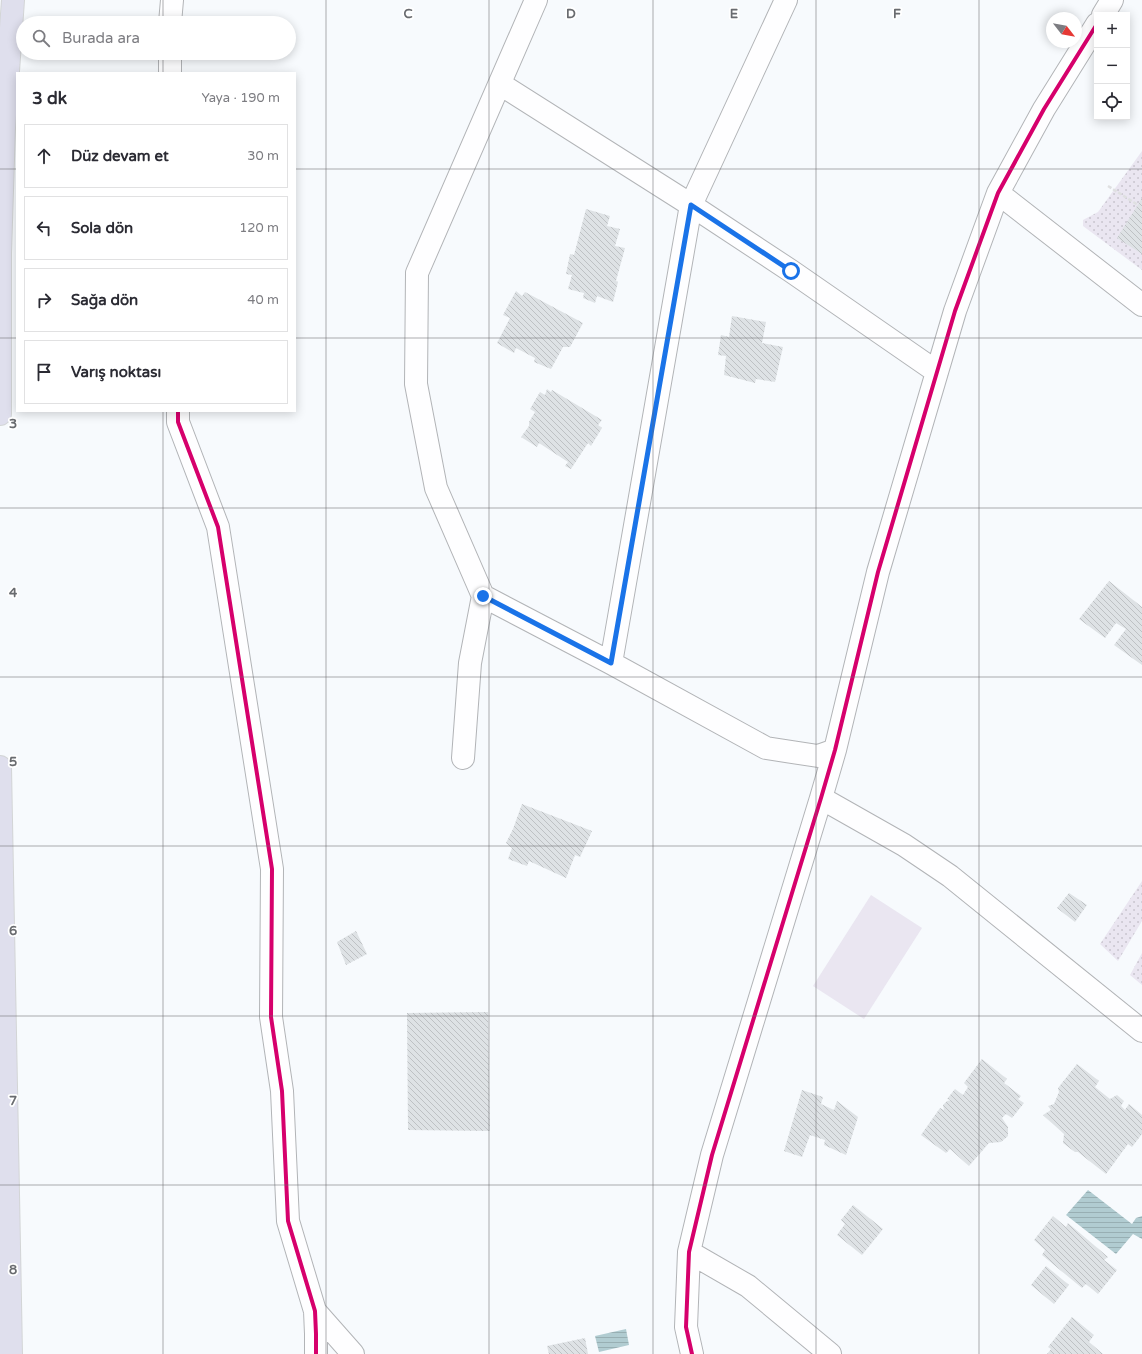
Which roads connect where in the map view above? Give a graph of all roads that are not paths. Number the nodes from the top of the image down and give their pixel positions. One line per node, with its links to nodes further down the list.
1 (13, 0): 15 (highway)
2 (172, 0): 5 (street)
3 (536, 0): 9 (street)
4 (786, 0): 11 (street)
5 (171, 16)
6 (1094, 29): 10 (street)
7 (170, 60): 8 (street)
8 (170, 72)
9 (500, 84): 11 (street); 16 (street)
10 (998, 194): 12 (street); 13 (street)
11 (691, 205): 13 (street); 17 (street)
12 (1142, 306)
13 (937, 372): 18 (street)
14 (178, 412): 24 (street)
15 (0, 414)
16 (483, 596): 17 (street); 19 (street)
17 (611, 663): 18 (street)
18 (835, 750): 21 (street)
19 (463, 758)
20 (0, 768): 25 (highway)
21 (821, 798): 22 (street); 23 (street)
22 (1142, 1031)
23 (689, 1252): 28 (street); 29 (street)
24 (315, 1311): 26 (street); 27 (street)
25 (11, 1354)
26 (316, 1354)
27 (353, 1354)
28 (692, 1354)
29 (830, 1354)

